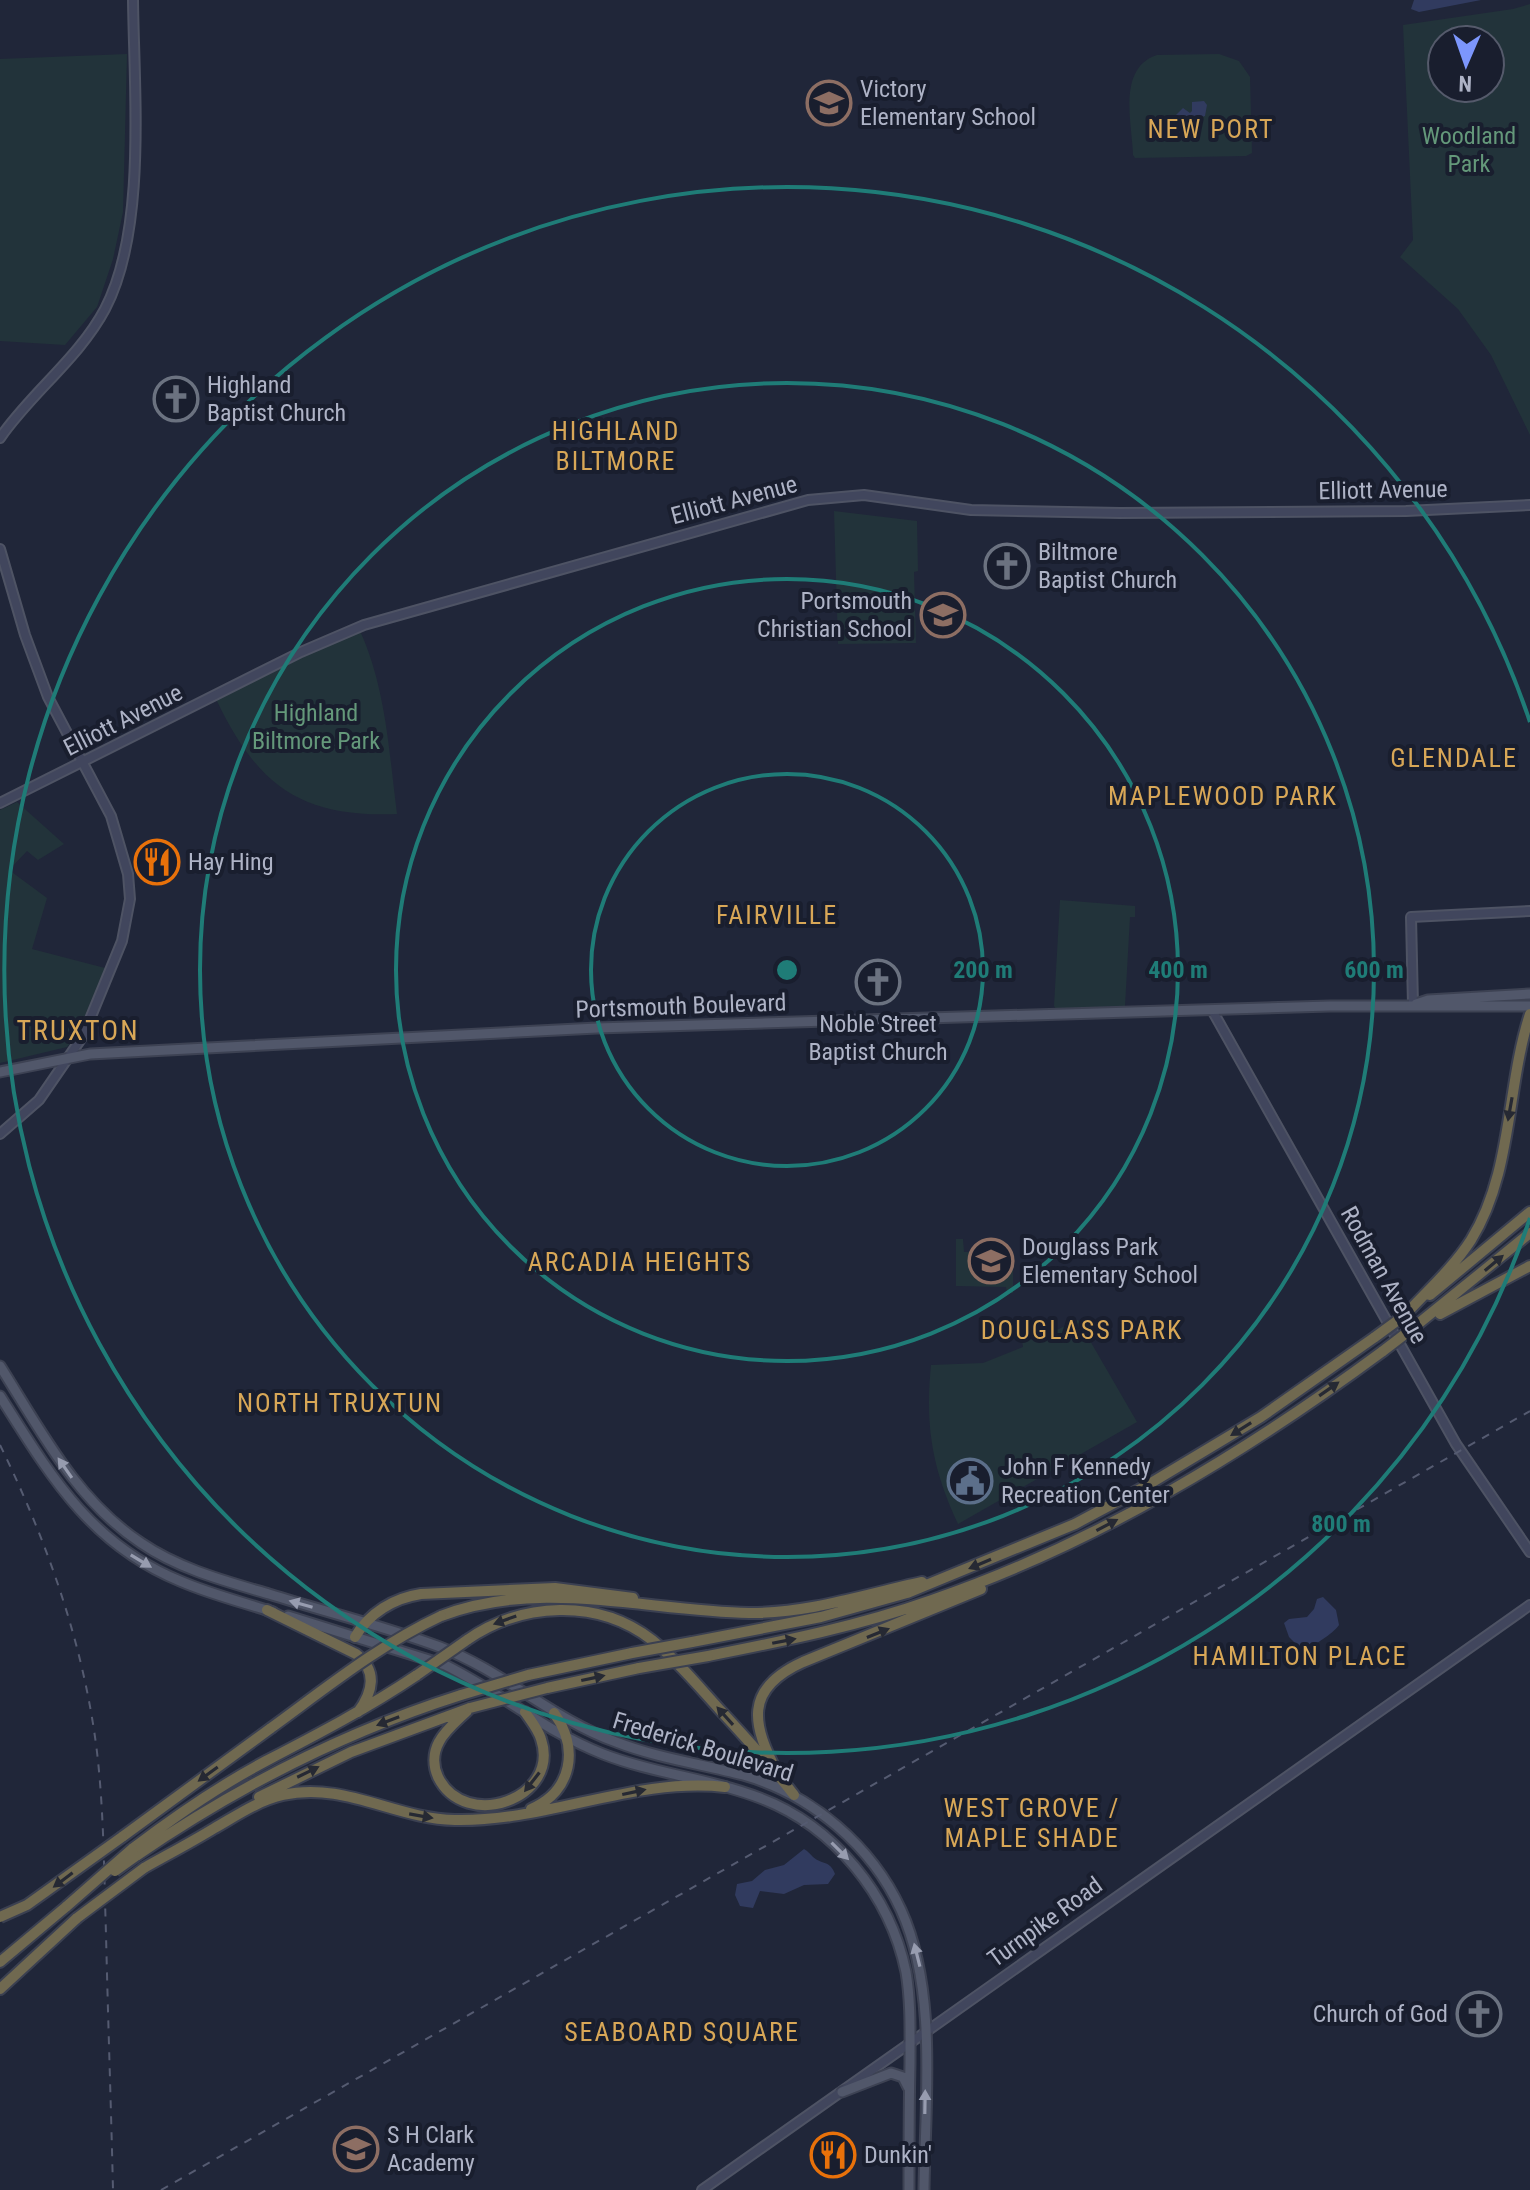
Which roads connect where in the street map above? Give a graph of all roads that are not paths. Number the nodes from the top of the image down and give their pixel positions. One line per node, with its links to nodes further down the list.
1 (133, 0): 2 (street)
2 (0, 438)
3 (1530, 505): 5 (street, Elliott Avenue)
4 (0, 549): 5 (street)
5 (83, 763): 6 (street, Elliott Avenue); 13 (street)
6 (0, 803)
7 (1530, 911): 9 (street)
8 (1530, 994): 9 (main road, Portsmouth Boulevard)
9 (1413, 1005): 10 (main road, Portsmouth Boulevard); 11 (main road, Portsmouth Boulevard)
10 (1530, 1006)
11 (1212, 1010): 13 (main road, Portsmouth Boulevard); 24 (street, Rodman Avenue)
12 (1530, 1014): 19 (highway, one-way to 19)
13 (71, 1056): 14 (main road, Portsmouth Boulevard); 15 (street)
14 (0, 1072)
15 (0, 1134)
16 (1530, 1212): 19 (highway)
17 (1530, 1233): 20 (highway, one-way to 17)
18 (1530, 1266): 20 (highway)
19 (1405, 1315): 25 (highway, one-way to 25, bridge)
20 (1413, 1328): 23 (highway, one-way to 20, bridge)
21 (0, 1366): 29 (main road, Frederick Boulevard, one-way to 21)
22 (0, 1396): 28 (main road, Frederick Boulevard, one-way to 28)
23 (1064, 1546): 31 (highway, one-way to 23, bridge); 36 (highway, one-way to 23)
24 (1530, 1552)
25 (944, 1580): 27 (highway); 40 (highway, one-way to 40, bridge)
26 (1530, 1605): 45 (street, Turnpike Road)
27 (673, 1608): 29 (highway); 42 (highway, one-way to 42, bridge)
28 (267, 1610): 30 (main road, Frederick Boulevard); 34 (highway)
29 (364, 1622): 30 (highway); 33 (main road, Frederick Boulevard)
30 (355, 1637): 32 (main road, Frederick Boulevard)
31 (470, 1708): 32 (highway, one-way to 31); 41 (highway, one-way to 31)
32 (525, 1712): 35 (main road, Frederick Boulevard)
33 (554, 1713): 35 (highway); 38 (main road, Frederick Boulevard)
34 (356, 1714): 36 (highway, one-way to 34, bridge); 40 (highway)
35 (569, 1739): 37 (main road, Frederick Boulevard); 39 (highway)
36 (778, 1774): 38 (highway)
37 (725, 1787): 39 (highway, one-way to 37); 46 (main road, Frederick Boulevard, one-way to 46)
38 (794, 1795): 45 (main road, Frederick Boulevard, one-way to 38)
39 (503, 1818): 41 (highway, one-way to 39)
40 (134, 1853): 43 (highway, bridge)
41 (144, 1868): 44 (highway, bridge)
42 (0, 1917)
43 (0, 1962)
44 (0, 1986)
45 (926, 2032): 46 (street, Turnpike Road); 51 (main road, Frederick Boulevard, one-way to 45)
46 (910, 2043): 47 (main road, Frederick Boulevard); 48 (street, Turnpike Road)
47 (910, 2090): 48 (main road); 50 (main road, Frederick Boulevard)
48 (842, 2092): 49 (street, Turnpike Road)
49 (702, 2190)
50 (909, 2190)
51 (924, 2190)

